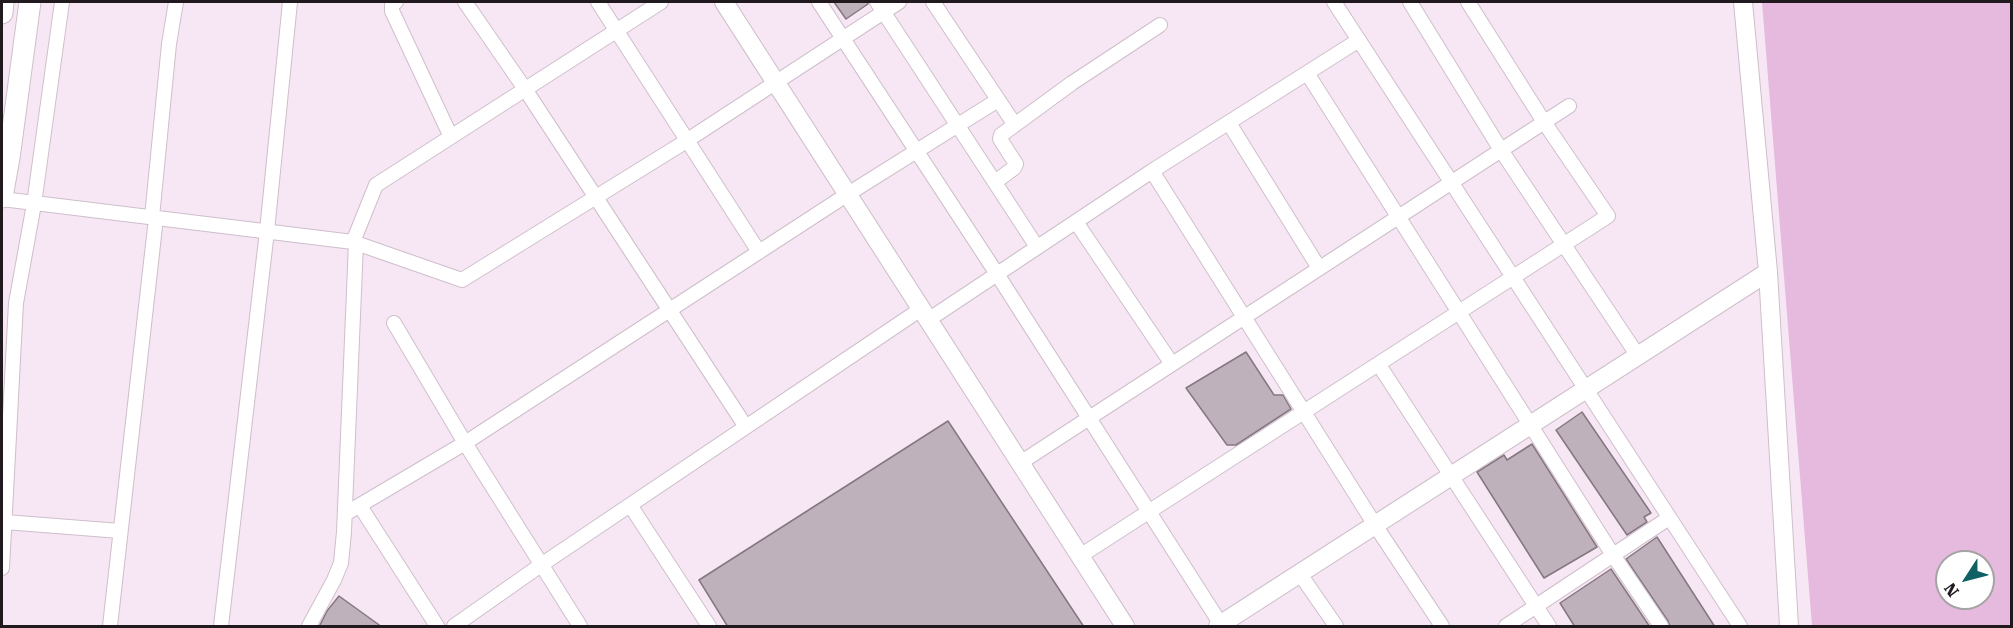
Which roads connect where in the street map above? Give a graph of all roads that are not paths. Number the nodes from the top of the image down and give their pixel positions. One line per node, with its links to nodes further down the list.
1 (3, 2): 19 (main road)
2 (30, 2): 41 (main road)
3 (62, 2): 43 (street)
4 (176, 2): 45 (street)
5 (290, 2): 47 (street)
6 (396, 2): 33 (street)
7 (465, 2): 26 (street)
8 (598, 2): 21 (street)
9 (661, 2): 21 (street)
10 (724, 2): 25 (street)
11 (819, 2): 22 (street)
12 (898, 2): 18 (street)
13 (933, 2): 27 (street)
14 (1334, 2): 23 (street)
15 (1410, 2): 36 (street)
16 (1467, 2): 29 (street)
17 (1743, 2): 53 (street)
18 (881, 6): 22 (street); 31 (street)
19 (2, 14)
20 (1160, 26): 32 (street)
21 (616, 30): 26 (street); 34 (street)
22 (843, 38): 25 (street); 35 (street)
23 (1359, 40): 24 (street); 39 (street)
24 (1307, 73): 30 (street); 44 (street)
25 (776, 82): 34 (street); 40 (street)
26 (525, 89): 33 (street); 42 (street)
27 (998, 100): 31 (street); 32 (street)
28 (1569, 106): 29 (street)
29 (1544, 122): 36 (street); 49 (street)
30 (1229, 123): 37 (street); 52 (street)
31 (957, 124): 35 (street); 38 (street)
32 (1015, 125): 38 (street)
33 (451, 137): 48 (street)
34 (687, 140): 42 (street); 51 (street)
35 (916, 150): 40 (street); 54 (street)
36 (1501, 150): 39 (street); 49 (street)
37 (1152, 171): 46 (street); 59 (street)
38 (995, 182): 50 (street)
39 (1451, 182): 44 (street); 55 (street)
40 (848, 194): 51 (street); 58 (street)
41 (2, 198): 43 (street)
42 (595, 198): 48 (street); 56 (street)
43 (34, 204): 45 (street); 77 (street)
44 (1398, 216): 52 (street); 57 (street)
45 (154, 218): 47 (street); 79 (street)
46 (1076, 222): 50 (street); 62 (street)
47 (267, 231): 48 (street); 88 (street)
48 (354, 242): 75 (street)
49 (1563, 245): 55 (street); 61 (street)
50 (1037, 247): 54 (street)
51 (759, 252): 56 (street)
52 (1319, 268): 59 (street)
53 (1768, 272): 61 (street); 101 (street)
54 (997, 274): 58 (street); 66 (street)
55 (1514, 278): 57 (street); 64 (street)
56 (668, 311): 68 (street); 69 (street)
57 (1459, 313): 63 (street); 67 (street)
58 (925, 314): 68 (street); 70 (street)
59 (1244, 317): 62 (street); 65 (street)
60 (393, 323): 69 (street)
61 (1638, 356): 64 (street)
62 (1172, 364): 66 (street)
63 (1379, 365): 65 (street); 71 (street)
64 (1586, 389): 67 (street); 76 (street)
65 (1304, 413): 74 (street); 78 (street)
66 (1089, 418): 70 (street); 74 (street)
67 (1530, 425): 71 (street); 80 (street)
68 (746, 427): 72 (street)
69 (465, 443): 73 (street); 82 (street)
70 (1020, 463): 81 (street)
71 (1451, 477): 78 (street); 85 (street)
72 (630, 505): 82 (street); 93 (street)
73 (360, 506): 75 (street); 90 (street)
74 (1149, 512): 81 (street); 86 (street)
75 (345, 514): 89 (street)
76 (1669, 518): 80 (street); 100 (street)
77 (5, 522): 79 (street); 83 (street)
78 (1375, 525): 84 (street); 96 (street)
79 (120, 531): 87 (street)
80 (1613, 555): 85 (street); 99 (street)
81 (1080, 556): 94 (street)
82 (541, 565): 91 (street); 92 (street)
83 (2, 568)
84 (1300, 574): 86 (street); 95 (street)
85 (1536, 606): 97 (street); 98 (street)
86 (1220, 626)
87 (110, 627)
88 (221, 627)
89 (309, 627)
90 (437, 627)
91 (454, 627)
92 (580, 627)
93 (709, 627)
94 (1125, 627)
95 (1336, 627)
96 (1442, 627)
97 (1506, 627)
98 (1549, 627)
99 (1661, 627)
100 (1740, 627)
101 (1790, 627)

